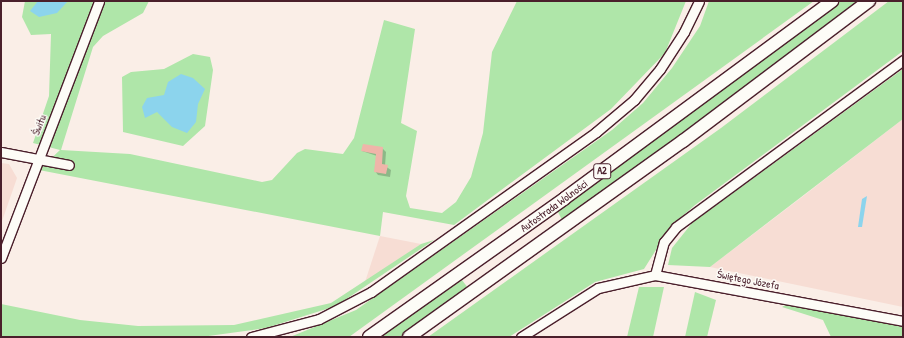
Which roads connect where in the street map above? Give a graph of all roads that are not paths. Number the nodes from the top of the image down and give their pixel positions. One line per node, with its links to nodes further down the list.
1 (99, 1): 7 (street, Świtu)
2 (699, 1): 12 (street)
3 (832, 1): 13 (highway, Autostrada Wolności / A2)
4 (869, 1): 14 (highway, Autostrada Wolności / A2)
5 (903, 60): 10 (street)
6 (1, 152): 7 (street)
7 (38, 159): 8 (street); 9 (street, Świtu)
8 (69, 165)
9 (1, 258)
10 (656, 275): 11 (street, Świętego Józefa); 15 (street, Świętego Józefa)
11 (903, 321)
12 (251, 337)
13 (369, 337)
14 (409, 337)
15 (521, 337)

